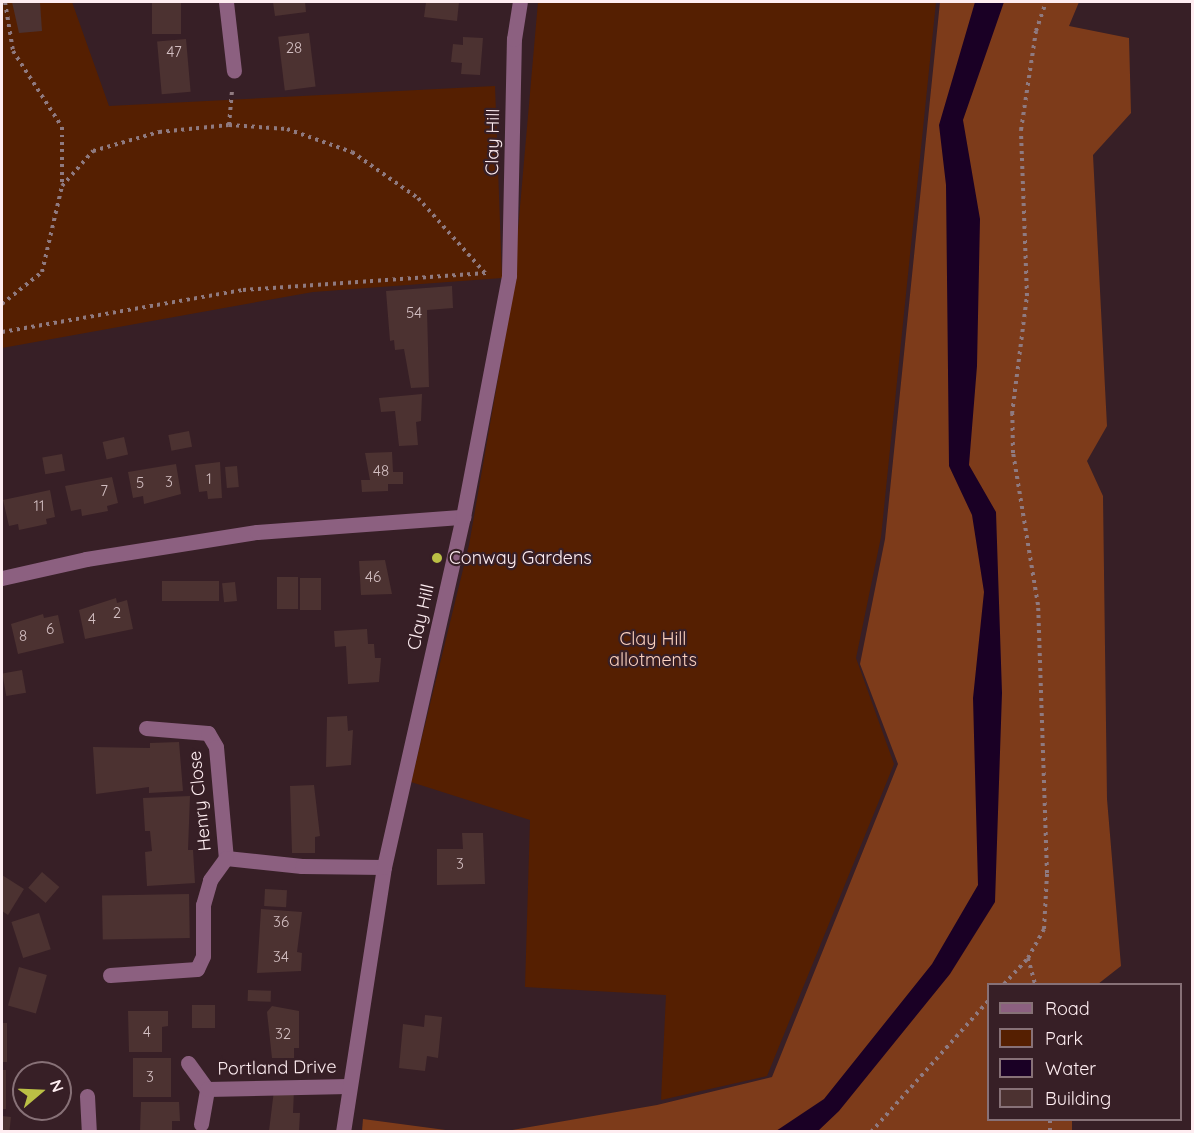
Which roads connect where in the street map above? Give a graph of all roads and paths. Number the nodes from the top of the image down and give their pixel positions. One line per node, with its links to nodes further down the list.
1 (5, 2): 7 (path)
2 (226, 2): 5 (street)
3 (520, 2): 9 (street, Clay Hill)
4 (1046, 2): 17 (path)
5 (234, 70): 6 (path)
6 (229, 124): 7 (path); 8 (path)
7 (62, 186): 10 (path)
8 (485, 273): 9 (path); 11 (path)
9 (509, 275): 12 (street, Clay Hill)
10 (2, 304)
11 (2, 332)
12 (463, 517): 13 (street); 16 (street, Clay Hill)
13 (2, 578)
14 (146, 728): 15 (street, Henry Close)
15 (226, 858): 16 (street, Henry Close); 18 (street, Henry Close)
16 (384, 867): 23 (street, Clay Hill)
17 (1028, 958): 19 (path); 20 (path)
18 (110, 975)
19 (1005, 983)
20 (1035, 983)
21 (987, 1002): 29 (path)
22 (188, 1063): 24 (street, Portland Drive)
23 (348, 1086): 24 (street, Portland Drive); 28 (street, Clay Hill)
24 (207, 1089): 26 (street, Portland Drive)
25 (87, 1096): 27 (street)
26 (201, 1124)
27 (89, 1131)
28 (343, 1131)
29 (871, 1131)

